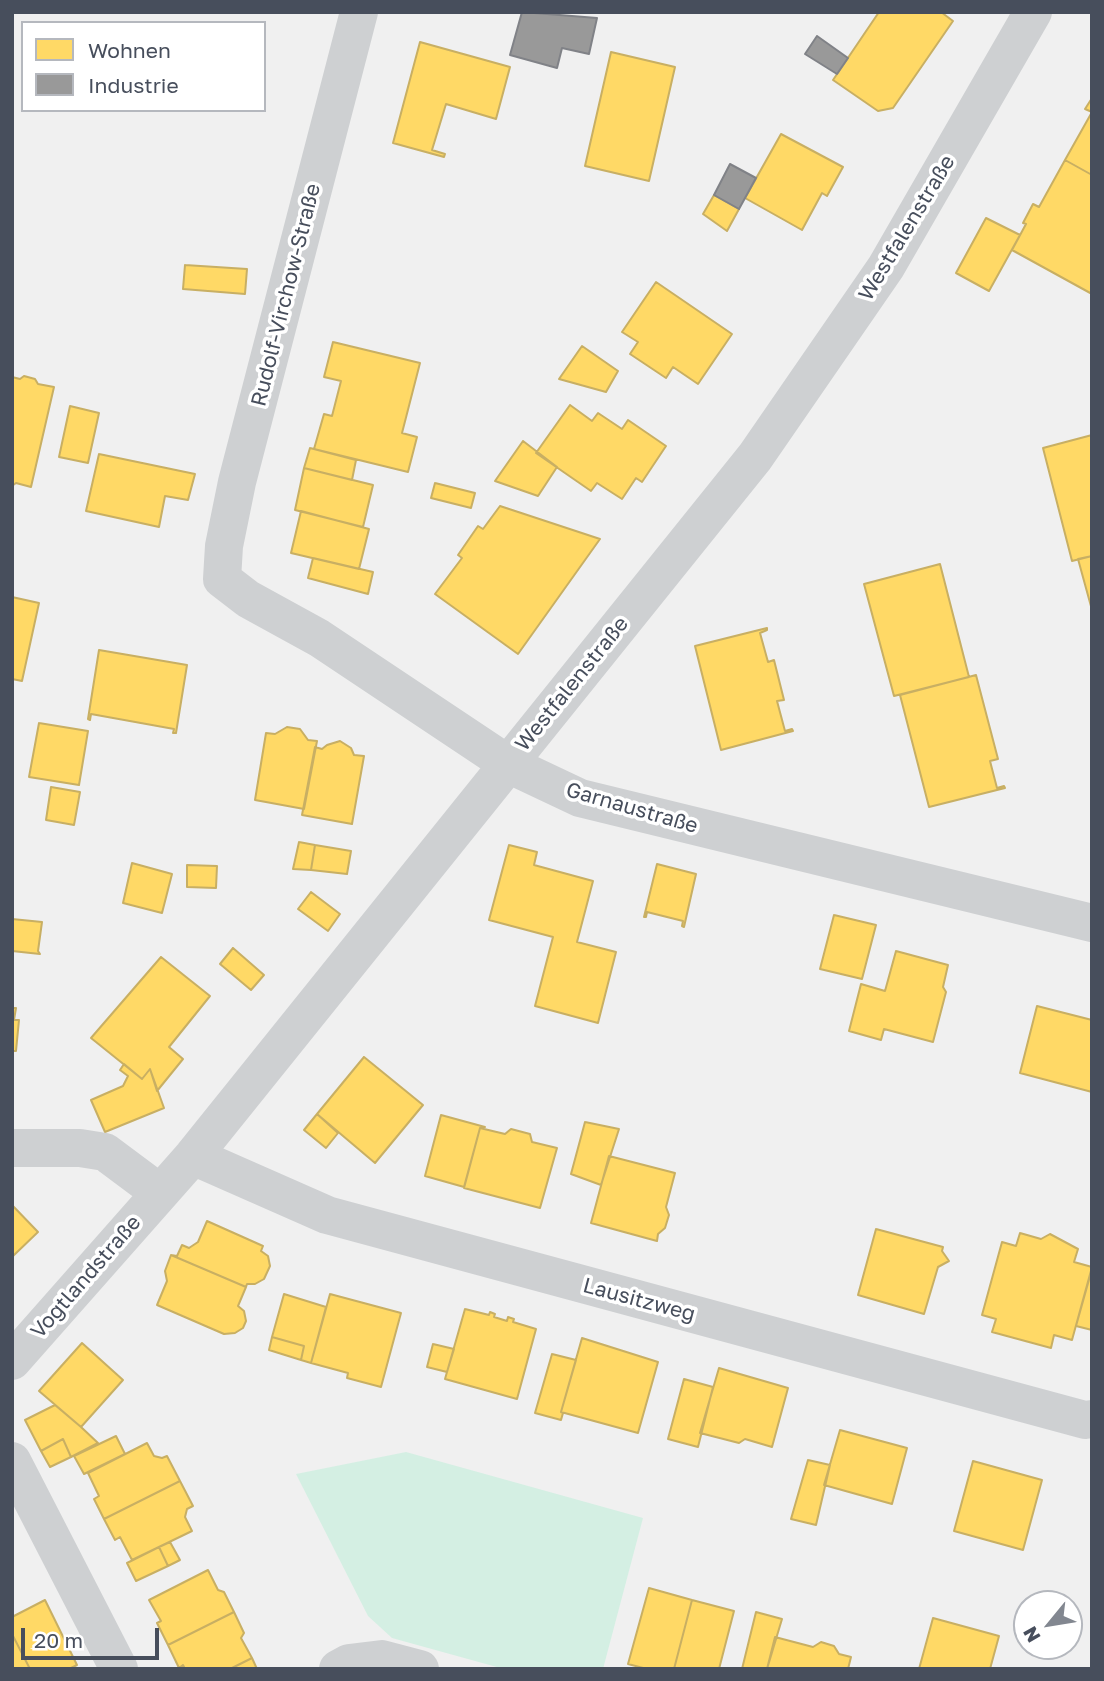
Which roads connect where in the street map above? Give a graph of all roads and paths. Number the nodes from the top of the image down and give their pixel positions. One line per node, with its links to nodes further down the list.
1 (359, 12): 3 (street, Rudolf-Virchow-Straße)
2 (1033, 12): 4 (street, Westfalenstraße)
3 (222, 579): 4 (street, Garnaustraße)
4 (508, 764): 5 (street, Garnaustraße); 7 (street, Westfalenstraße)
5 (1092, 923)
6 (12, 1148): 8 (street)
7 (193, 1156): 8 (street, Westfalenstraße); 10 (street, Lausitzweg)
8 (160, 1194): 9 (street, Vogtlandstraße)
9 (12, 1361)
10 (1092, 1419)
11 (12, 1461): 12 (street)
12 (119, 1669)
13 (338, 1669): 14 (street)
14 (420, 1669)

